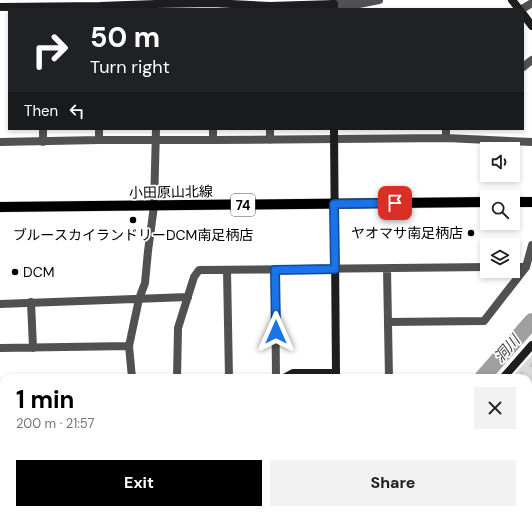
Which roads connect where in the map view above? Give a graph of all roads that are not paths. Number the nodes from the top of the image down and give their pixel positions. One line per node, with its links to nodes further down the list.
1 (379, 0): 6 (street)
2 (512, 0): 11 (street)
3 (532, 3): 12 (street)
4 (156, 4): 5 (street); 8 (street)
5 (212, 4): 9 (street)
6 (334, 4): 9 (street)
7 (44, 5): 8 (street); 10 (street)
8 (100, 5)
9 (270, 5)
10 (0, 7)
11 (520, 8)
12 (523, 8)
13 (524, 15): 14 (street)
14 (532, 26)
15 (532, 60): 16 (street)
16 (524, 66)
17 (43, 130): 31 (street)
18 (100, 130): 26 (street)
19 (156, 130): 27 (street)
20 (213, 130): 28 (street)
21 (270, 130): 29 (street)
22 (334, 130): 25 (street)
23 (446, 130): 24 (street)
24 (446, 138): 25 (street); 32 (street)
25 (334, 139): 29 (street); 36 (street)
26 (99, 140): 27 (street); 31 (street)
27 (156, 140): 28 (street); 37 (street)
28 (213, 140): 29 (street)
29 (270, 140)
30 (0, 142): 31 (street)
31 (43, 142)
32 (532, 142)
33 (480, 202): 36 (main road, 小田原山北線 / 74)
34 (520, 202): 35 (main road)
35 (532, 202)
36 (334, 204): 37 (main road, 小田原山北線 / 74); 44 (street)
37 (154, 206): 38 (main road, 小田原山北線 / 74); 48 (street)
38 (0, 207)
39 (532, 245): 41 (street)
40 (520, 267): 41 (street)
41 (526, 267): 51 (street)
42 (387, 268): 43 (street); 44 (street); 51 (street)
43 (480, 268)
44 (335, 269): 46 (street); 62 (street)
45 (228, 270): 46 (street); 47 (street); 58 (street)
46 (275, 270): 59 (street)
47 (188, 296): 48 (street); 57 (street)
48 (139, 299): 49 (street); 53 (street)
49 (31, 302): 50 (street); 55 (street)
50 (0, 304)
51 (388, 322): 63 (street)
52 (532, 345): 64 (street)
53 (129, 346): 55 (street); 56 (street)
54 (0, 348): 55 (street)
55 (33, 348)
56 (132, 374)
57 (177, 374)
58 (229, 374)
59 (276, 374)
60 (291, 374): 61 (street)
61 (307, 374)
62 (336, 374)
63 (389, 374)
64 (507, 374)

